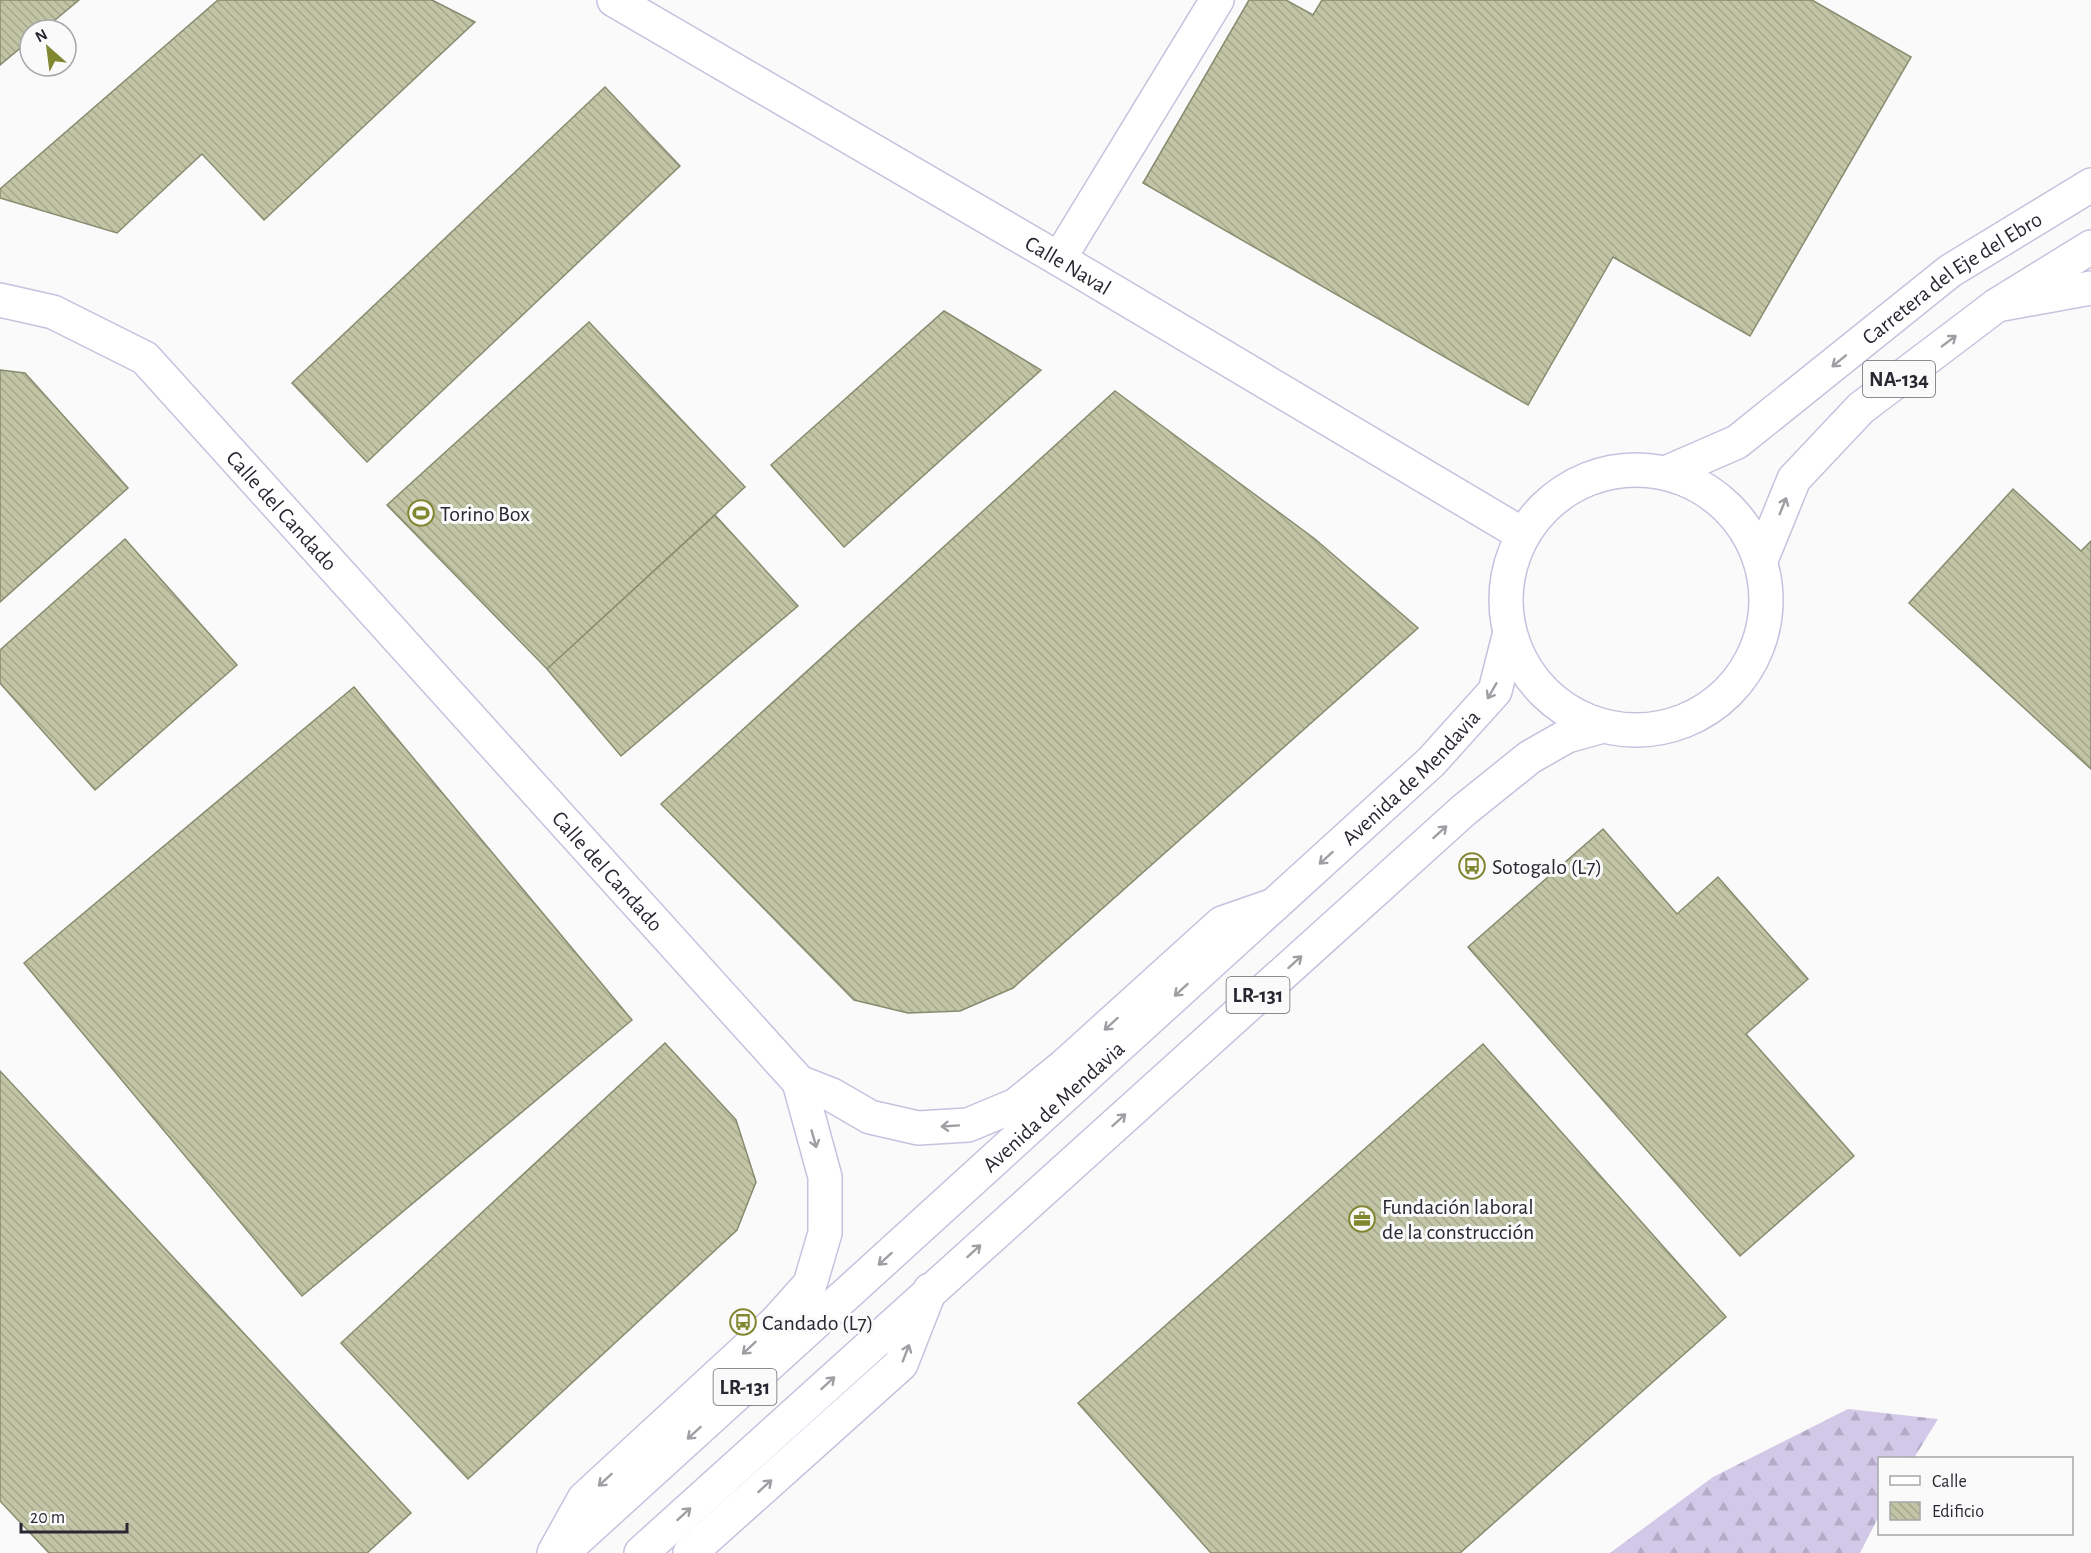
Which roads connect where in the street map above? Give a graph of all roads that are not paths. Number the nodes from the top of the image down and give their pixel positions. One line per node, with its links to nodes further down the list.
1 (614, 0): 5 (main road, Calle Naval)
2 (1217, 0): 5 (main road)
3 (2091, 184): 9 (main road, Carretera del Eje del Ebro / NA-134, one-way to 9)
4 (2091, 247): 8 (main road, NA-134)
5 (1059, 259): 10 (main road, Calle Naval)
6 (2091, 288): 8 (main road)
7 (0, 300): 15 (main road, Calle del Candado)
8 (1998, 305): 11 (main road, NA-134, one-way to 8)
9 (1668, 472): 10 (main road); 11 (main road)
10 (1522, 534): 12 (main road)
11 (1761, 560): 13 (main road)
12 (1509, 636): 13 (main road); 14 (main road, Avenida de Mendavia / LR-131, one-way to 14)
13 (1603, 726): 16 (main road, LR-131, one-way to 13)
14 (1274, 905): 15 (main road, Calle del Candado, one-way to 15); 18 (main road, Avenida de Mendavia / LR-131, one-way to 18)
15 (799, 1082): 17 (main road, one-way to 17)
16 (930, 1290): 19 (main road, LR-131, one-way to 16); 20 (main road, one-way to 16)
17 (554, 1553)
18 (562, 1553)
19 (641, 1553)
20 (690, 1553)

